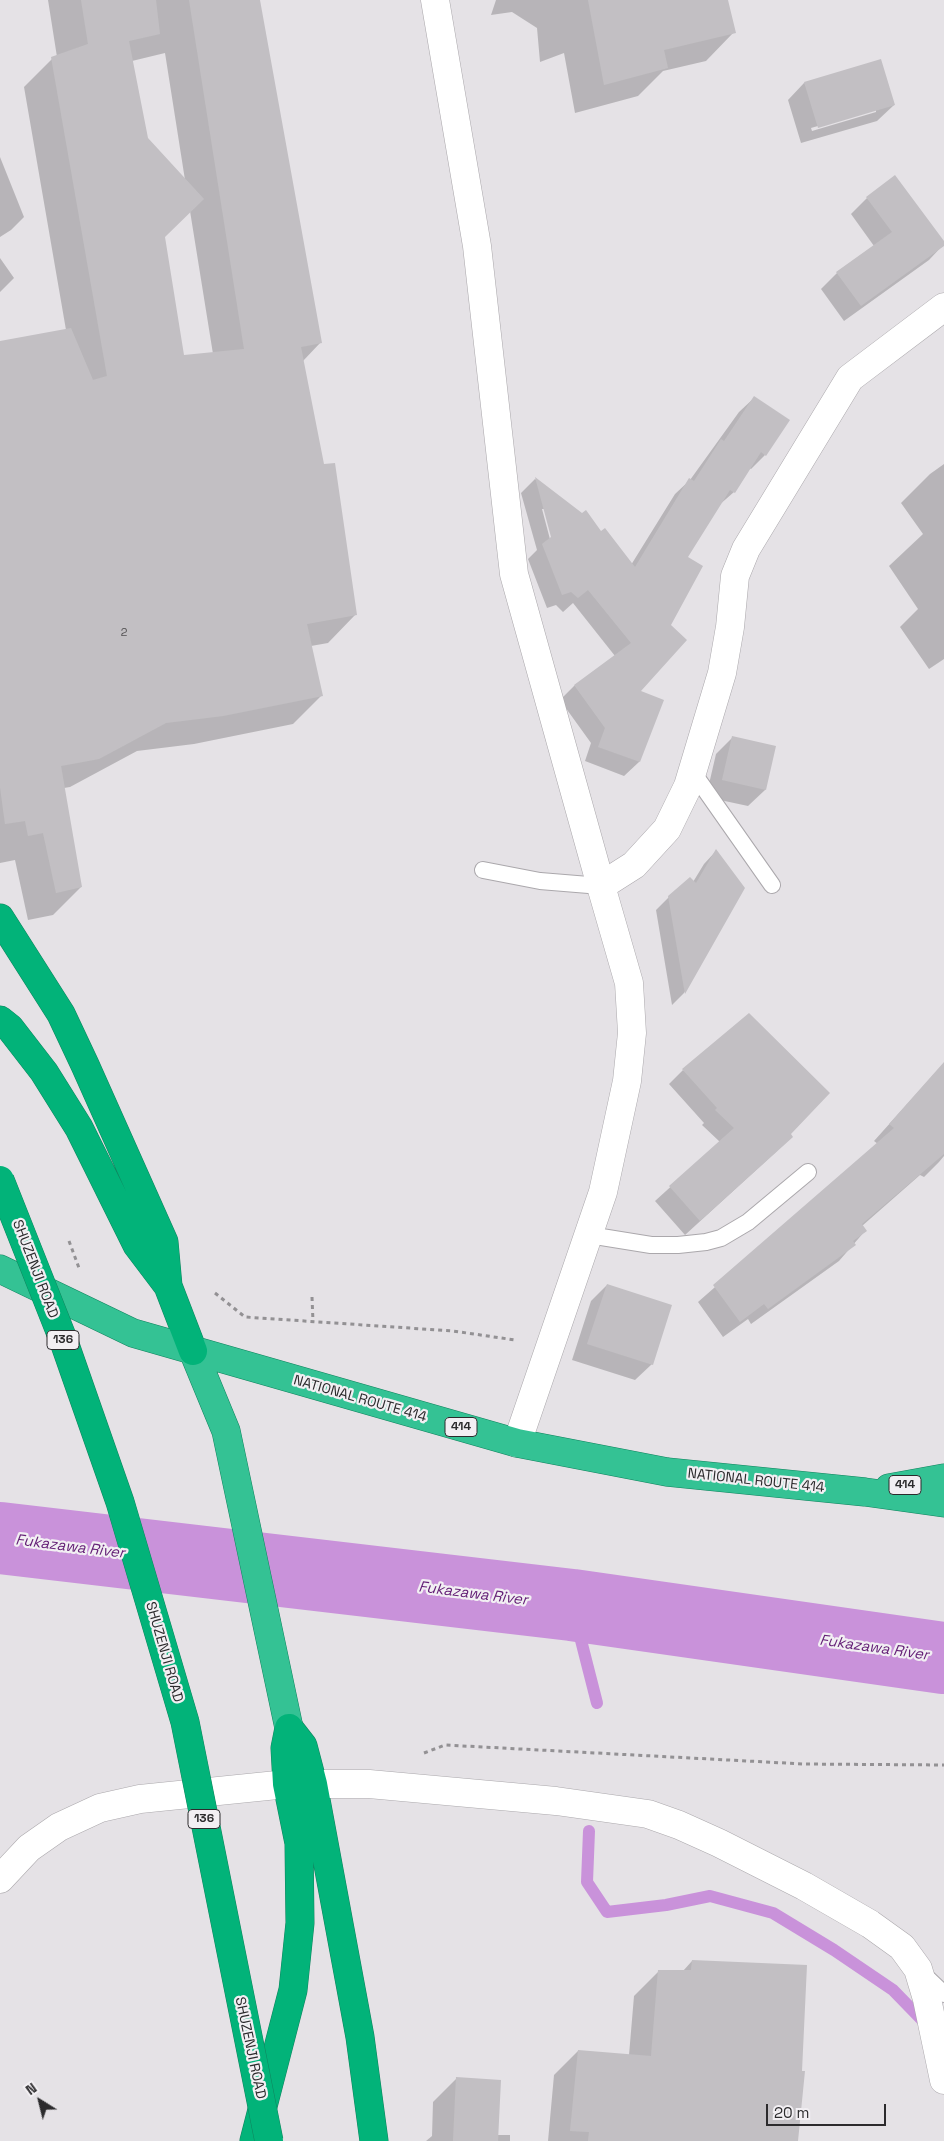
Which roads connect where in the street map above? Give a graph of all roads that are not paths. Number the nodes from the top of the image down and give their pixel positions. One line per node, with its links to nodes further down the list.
1 (435, 0): 6 (street)
2 (944, 307): 3 (street)
3 (692, 770): 5 (lane); 6 (street)
4 (484, 870): 6 (lane)
5 (772, 885)
6 (601, 886): 11 (street)
7 (0, 918): 13 (highway)
8 (0, 1020): 13 (highway)
9 (808, 1172): 11 (lane)
10 (0, 1180): 24 (highway, SHUZENJI ROAD / 136, bridge)
11 (589, 1235): 15 (street)
12 (0, 1269): 14 (highway, NATIONAL ROUTE 414 / 414)
13 (168, 1286): 14 (highway)
14 (193, 1351): 15 (highway, NATIONAL ROUTE 414 / 414); 19 (highway)
15 (517, 1443): 17 (highway, NATIONAL ROUTE 414 / 414)
16 (944, 1478): 17 (highway, 414)
17 (865, 1492): 18 (highway, NATIONAL ROUTE 414 / 414)
18 (944, 1503)
19 (300, 1784): 20 (street); 21 (street); 23 (highway); 25 (highway)
20 (0, 1879)
21 (936, 1997): 22 (street)
22 (943, 2076)
23 (254, 2141)
24 (269, 2141)
25 (374, 2141)

